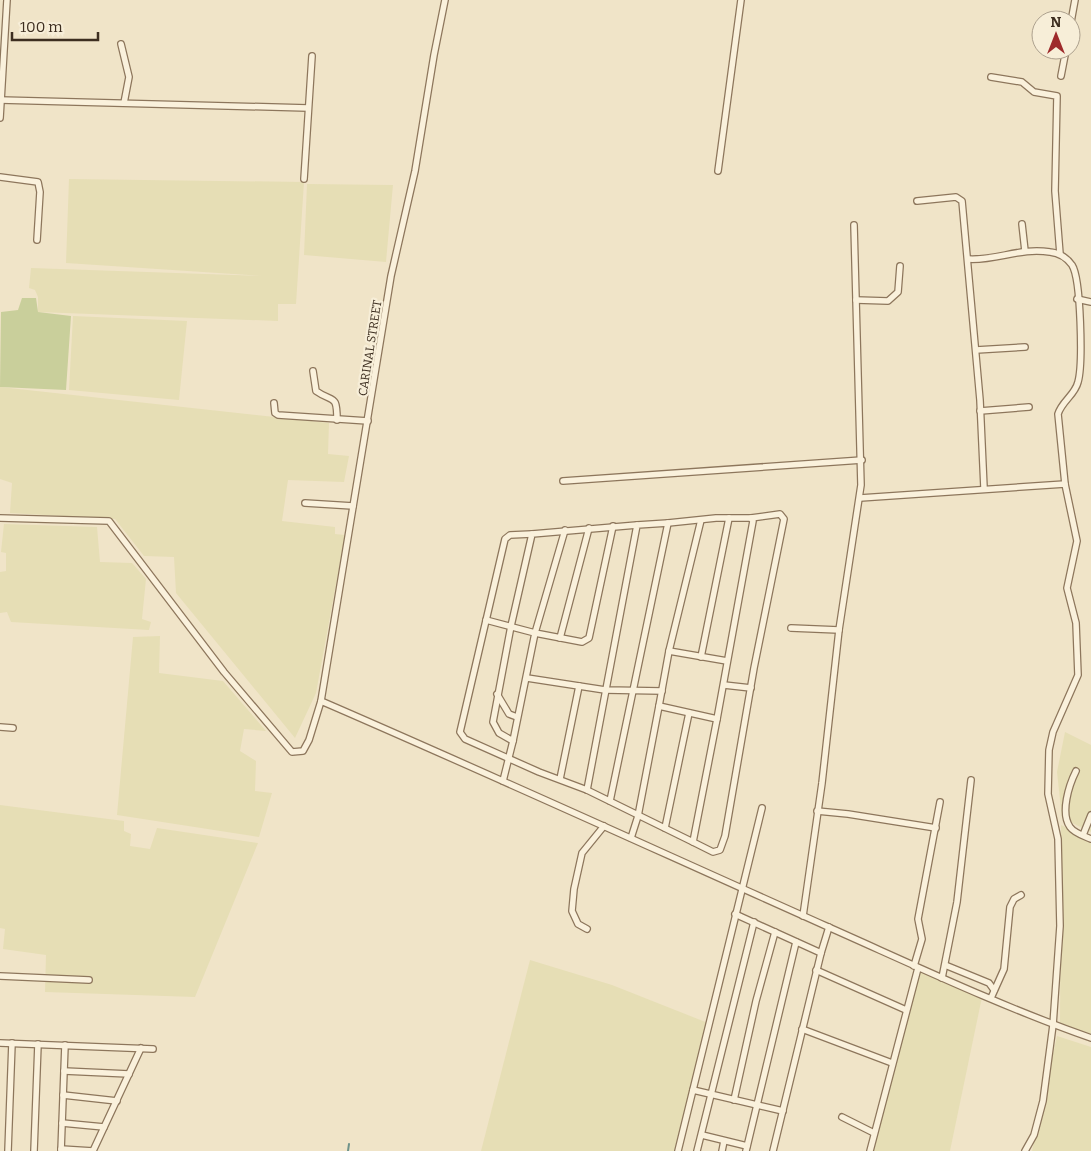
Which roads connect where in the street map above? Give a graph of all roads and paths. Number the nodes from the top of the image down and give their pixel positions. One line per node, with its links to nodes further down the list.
1 (6, 0): 9 (street)
2 (445, 0): 34 (street, CARINAL STREET)
3 (741, 0): 13 (street)
4 (121, 44): 10 (street)
5 (312, 56): 11 (street)
6 (1064, 60): 7 (street)
7 (1061, 76)
8 (991, 77): 21 (street)
9 (0, 100): 10 (street); 12 (street)
10 (124, 103): 11 (street)
11 (308, 108): 15 (street)
12 (0, 118)
13 (718, 171)
14 (0, 177): 19 (street)
15 (304, 179)
16 (917, 201): 22 (street)
17 (1022, 224): 20 (street)
18 (854, 225): 25 (street)
19 (37, 240)
20 (1025, 251): 21 (street); 22 (street)
21 (1060, 254): 24 (street)
22 (968, 259): 28 (street)
23 (900, 266): 25 (street)
24 (1077, 299): 26 (street); 37 (street)
25 (856, 300): 35 (street)
26 (1091, 302)
27 (1025, 348): 28 (street)
28 (976, 350): 32 (street)
29 (313, 371): 33 (street)
30 (274, 404): 33 (street)
31 (1029, 407): 32 (street)
32 (980, 411): 38 (street)
33 (337, 420): 34 (street)
34 (368, 421): 41 (street, CARINAL STREET)
35 (862, 460): 36 (street); 39 (street)
36 (563, 481)
37 (1066, 484): 38 (street); 115 (street)
38 (984, 488): 39 (street)
39 (860, 498): 55 (street)
40 (305, 503): 41 (street)
41 (352, 506): 69 (street, CARINAL STREET)
42 (0, 518): 69 (street, CARINAL STREET)
43 (729, 518): 44 (street); 45 (street); 59 (street)
44 (751, 518): 60 (street); 64 (street)
45 (701, 520): 46 (street); 58 (street)
46 (668, 523): 47 (street); 65 (street)
47 (637, 525): 48 (street); 66 (street)
48 (613, 526): 49 (street); 57 (street)
49 (589, 528): 50 (street); 57 (street)
50 (565, 530): 51 (street); 56 (street)
51 (532, 534): 52 (street); 53 (street)
52 (486, 620): 53 (street); 77 (street)
53 (511, 626): 56 (street); 68 (street)
54 (791, 628): 55 (street)
55 (840, 630): 86 (street)
56 (535, 633): 57 (street); 61 (street)
57 (560, 638)
58 (669, 651): 59 (street); 67 (street)
59 (701, 657): 60 (street)
60 (727, 661): 62 (street)
61 (527, 678): 63 (street); 72 (street)
62 (724, 685): 64 (street); 73 (street)
63 (579, 686): 66 (street); 79 (street)
64 (751, 688): 95 (street)
65 (632, 689): 66 (street); 67 (street); 83 (street)
66 (605, 690): 82 (street)
67 (662, 691): 70 (street)
68 (497, 694): 72 (street); 76 (street)
69 (321, 701): 81 (street)
70 (659, 706): 71 (street); 88 (street)
71 (689, 713): 73 (street); 90 (street)
72 (518, 718): 76 (street)
73 (717, 718): 95 (street)
74 (0, 727): 75 (street)
75 (13, 728)
76 (514, 741): 77 (street)
77 (509, 759): 79 (street); 81 (street)
78 (1076, 771): 92 (street)
79 (560, 779): 82 (street)
80 (971, 780): 106 (street)
81 (503, 781): 89 (street)
82 (587, 790): 83 (street)
83 (610, 801): 88 (street)
84 (940, 802): 91 (street)
85 (762, 808): 96 (street)
86 (817, 811): 91 (street); 99 (street)
87 (1091, 815): 92 (street)
88 (638, 816): 90 (street); 93 (street)
89 (604, 826): 93 (street); 102 (street)
90 (665, 828): 95 (street)
91 (936, 828): 107 (street)
92 (1082, 835): 94 (street)
93 (631, 838): 96 (street)
94 (1091, 839)
95 (693, 842)
96 (743, 889): 98 (street); 99 (street)
97 (1021, 895): 112 (street)
98 (736, 914): 100 (street); 127 (street)
99 (802, 916): 101 (street)
100 (754, 922): 103 (street); 129 (street)
101 (829, 927): 105 (street); 107 (street)
102 (587, 929)
103 (775, 932): 104 (street); 130 (street)
104 (796, 942): 105 (street); 132 (street)
105 (820, 952): 108 (street)
106 (945, 965): 110 (street); 112 (street)
107 (916, 967): 110 (street); 114 (street)
108 (816, 970): 114 (street); 116 (street)
109 (0, 976): 111 (street)
110 (942, 978): 113 (street)
111 (89, 980)
112 (994, 990): 113 (street)
113 (991, 998): 115 (street)
114 (906, 1010): 124 (street)
115 (1053, 1025): 117 (street); 150 (street)
116 (802, 1029): 124 (street); 133 (street)
117 (1091, 1038)
118 (0, 1043): 119 (street)
119 (12, 1043): 120 (street); 142 (street)
120 (38, 1044): 121 (street); 143 (street)
121 (65, 1045): 122 (street); 125 (street)
122 (141, 1048): 123 (street); 126 (street)
123 (153, 1048)
124 (892, 1063): 137 (street)
125 (64, 1071): 126 (street); 128 (street)
126 (129, 1074): 131 (street)
127 (693, 1090): 129 (street); 145 (street)
128 (63, 1095): 131 (street); 135 (street)
129 (711, 1095): 130 (street); 138 (street)
130 (734, 1100): 132 (street)
131 (116, 1101): 136 (street)
132 (757, 1105): 133 (street); 140 (street)
133 (783, 1111): 148 (street)
134 (842, 1117): 137 (street)
135 (62, 1123): 136 (street); 141 (street)
136 (104, 1127): 144 (street)
137 (874, 1133): 149 (street)
138 (702, 1135): 139 (street); 146 (street)
139 (724, 1140): 140 (street); 147 (street)
140 (747, 1148)
141 (61, 1150): 144 (street)
142 (8, 1151)
143 (34, 1151)
144 (93, 1151)
145 (678, 1151)
146 (697, 1151)
147 (722, 1151)
148 (773, 1151)
149 (870, 1151)
150 (1026, 1151)

